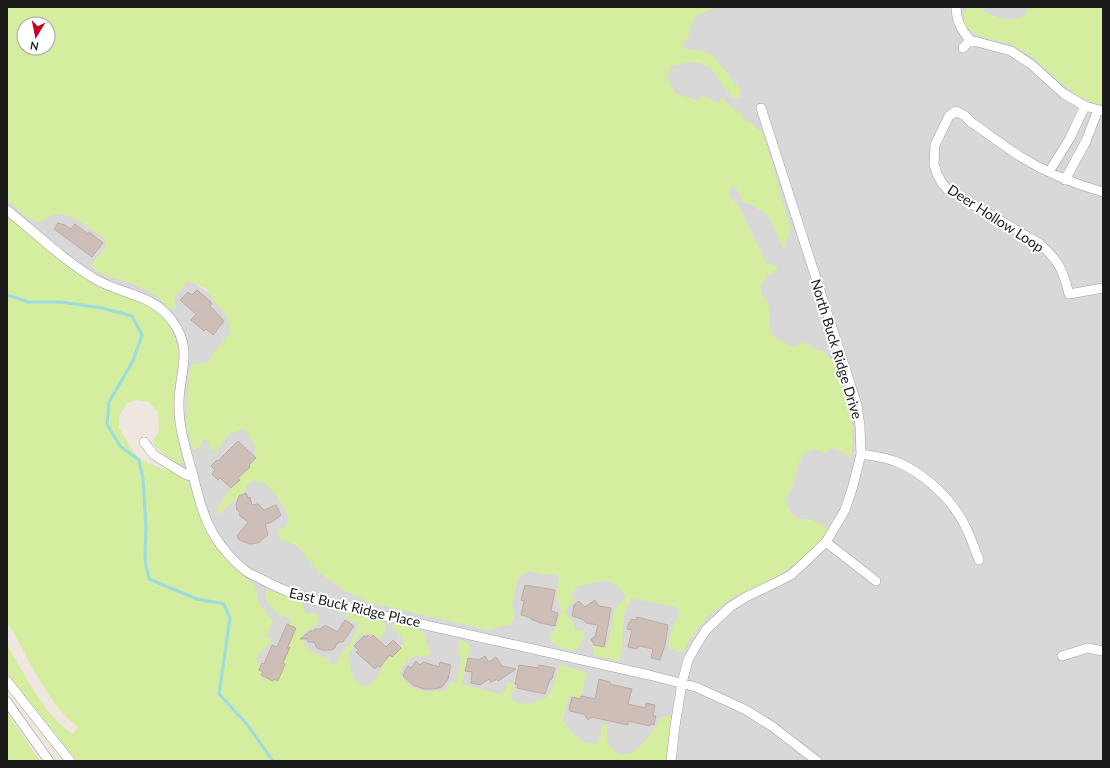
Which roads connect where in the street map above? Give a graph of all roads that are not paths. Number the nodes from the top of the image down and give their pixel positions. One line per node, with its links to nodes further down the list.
1 (956, 7): 2 (street)
2 (970, 40): 3 (street); 4 (street)
3 (963, 48)
4 (1085, 106): 6 (street); 7 (street)
5 (760, 108): 13 (street, North Buck Ridge Drive)
6 (1101, 111): 8 (street)
7 (1049, 172): 8 (street); 11 (street, Deer Hollow Loop)
8 (1065, 180): 9 (street)
9 (1103, 192)
10 (7, 210): 14 (street, East Buck Ridge Place)
11 (1103, 288)
12 (144, 442): 14 (street)
13 (861, 454): 15 (street, North Buck Ridge Drive); 16 (street)
14 (193, 477): 21 (street, East Buck Ridge Place)
15 (826, 542): 17 (street); 21 (street, North Buck Ridge Drive)
16 (979, 560)
17 (876, 581)
18 (1103, 651): 19 (street)
19 (1062, 656)
20 (7, 681): 24 (street)
21 (682, 683): 25 (street, North Buck Ridge Drive); 26 (street, East Buck Ridge Place)
22 (7, 702): 23 (street)
23 (49, 761)
24 (70, 761)
25 (671, 761)
26 (817, 761)

